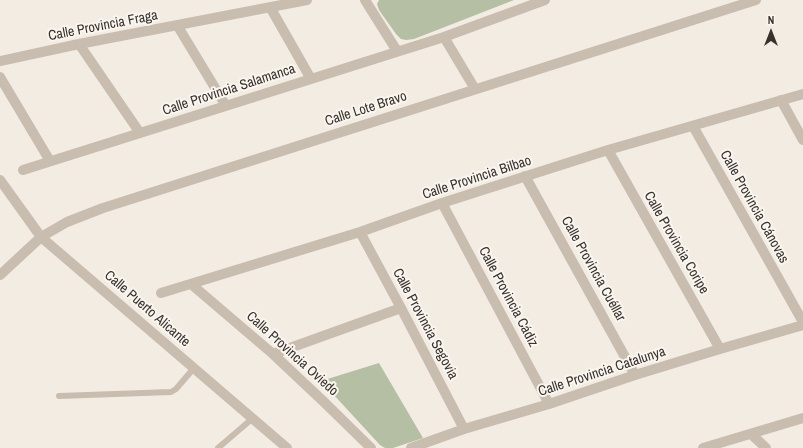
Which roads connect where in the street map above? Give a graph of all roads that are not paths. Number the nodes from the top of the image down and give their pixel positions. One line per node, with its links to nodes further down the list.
1 (307, 0): 5 (street, Calle Provincia Fraga)
2 (365, 0): 9 (street)
3 (756, 0): 13 (street, Calle Lote Bravo)
4 (540, 1): 7 (street, Calle Provincia Salamanca)
5 (270, 7): 6 (street, Calle Provincia Fraga); 12 (street)
6 (177, 25): 8 (street, Calle Provincia Fraga); 16 (street)
7 (444, 37): 9 (street, Calle Provincia Salamanca); 13 (street)
8 (79, 44): 10 (street, Calle Provincia Fraga); 18 (street)
9 (398, 51): 12 (street, Calle Provincia Salamanca)
10 (0, 61)
11 (0, 77): 21 (street)
12 (311, 79): 16 (street, Calle Provincia Salamanca)
13 (475, 89): 27 (street, Calle Lote Bravo)
14 (803, 94): 15 (street, Calle Provincia Bilbao)
15 (781, 100): 17 (street, Calle Provincia Bilbao); 19 (street)
16 (226, 106): 18 (street, Calle Provincia Salamanca)
17 (693, 126): 20 (street, Calle Provincia Bilbao); 32 (street, Calle Provincia Cánovas)
18 (140, 133): 21 (street, Calle Provincia Salamanca)
19 (803, 140)
20 (608, 150): 23 (street, Calle Provincia Bilbao); 33 (street, Calle Provincia Coripe)
21 (50, 161): 22 (street, Calle Provincia Salamanca)
22 (23, 170)
23 (525, 176): 25 (street, Calle Provincia Bilbao); 36 (street, Calle Provincia Cuéllar)
24 (0, 180): 27 (street, Calle Puerto Alicante)
25 (442, 204): 26 (street, Calle Provincia Bilbao); 38 (street, Calle Provincia Cádiz)
26 (360, 232): 29 (street, Calle Provincia Bilbao); 31 (street, Calle Provincia Segovia)
27 (41, 236): 28 (street, Calle Lote Bravo); 35 (street, Calle Puerto Alicante)
28 (0, 275)
29 (191, 284): 30 (street, Calle Provincia Bilbao); 34 (street, Calle Provincia Oviedo)
30 (161, 293)
31 (401, 308): 34 (street); 41 (street, Calle Provincia Segovia)
32 (803, 324): 33 (street, Calle Provincia Catalunya)
33 (720, 349): 36 (street, Calle Provincia Catalunya)
34 (273, 354): 45 (street, Calle Provincia Oviedo)
35 (194, 368): 37 (lane); 39 (street, Calle Puerto Alicante)
36 (635, 375): 38 (street, Calle Provincia Catalunya)
37 (58, 396)
38 (549, 404): 41 (street, Calle Provincia Catalunya)
39 (253, 418): 43 (lane); 44 (street, Calle Puerto Alicante)
40 (803, 418): 42 (street)
41 (464, 429): 46 (street, Calle Provincia Catalunya)
42 (751, 434): 47 (street); 48 (street)
43 (218, 448)
44 (287, 448)
45 (371, 448)
46 (411, 448)
47 (703, 448)
48 (766, 448)

